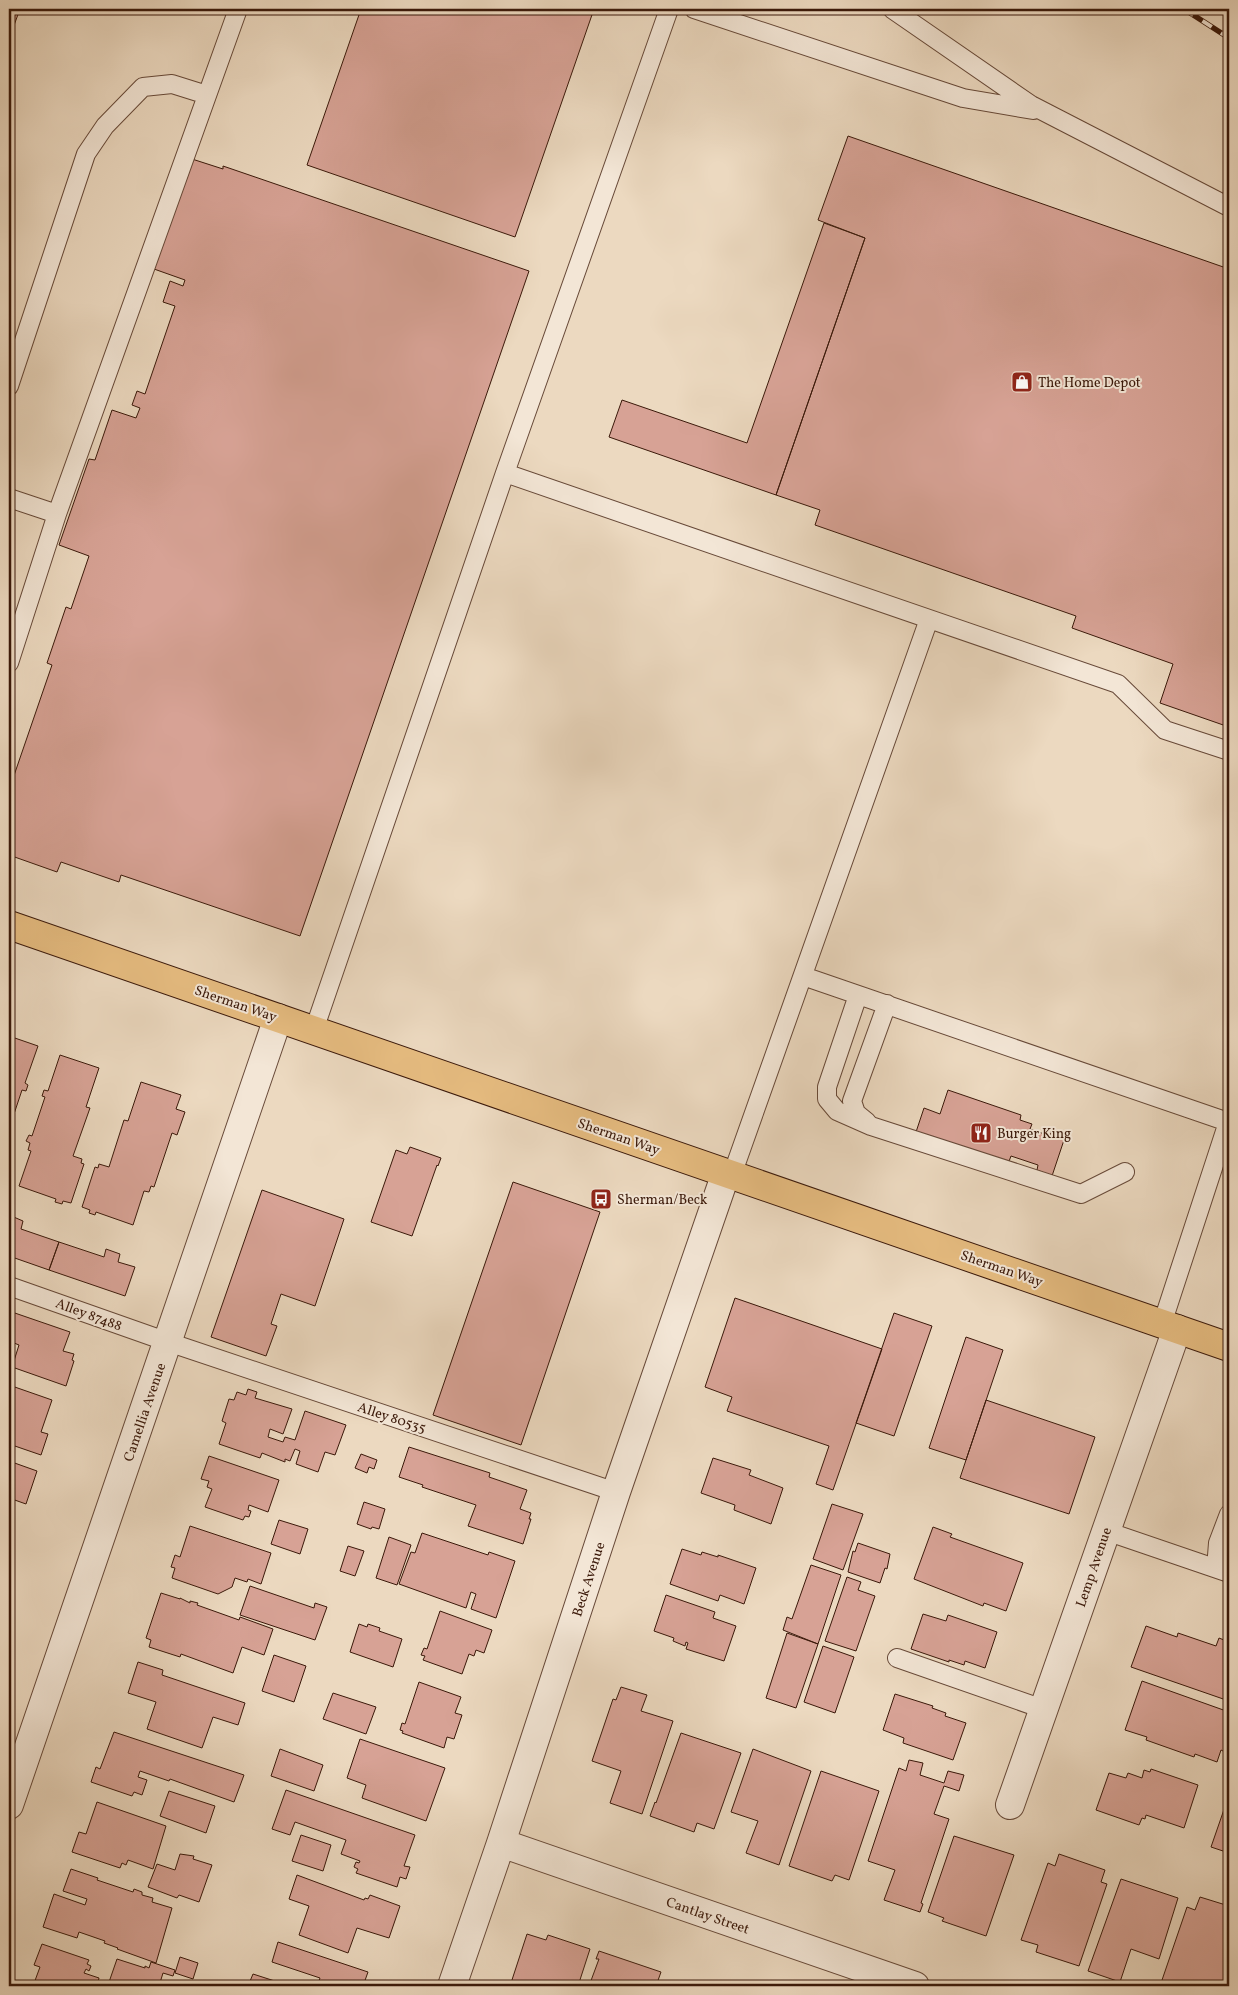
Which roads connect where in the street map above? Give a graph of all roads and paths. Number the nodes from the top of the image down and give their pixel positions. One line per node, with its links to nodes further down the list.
1 (238, 9): 5 (lane)
2 (669, 9): 9 (lane)
3 (694, 9): 6 (lane)
4 (892, 9): 6 (lane)
5 (207, 95): 8 (lane); 11 (lane)
6 (1043, 111): 7 (lane)
7 (1229, 207)
8 (9, 386)
9 (505, 473): 12 (lane); 20 (lane)
10 (9, 498): 11 (lane)
11 (57, 514): 13 (lane)
12 (929, 619): 14 (lane); 16 (lane)
13 (9, 663)
14 (1229, 751)
15 (9, 924): 19 (main road, Sherman Way)
16 (803, 976): 17 (lane); 24 (lane)
17 (858, 995): 18 (lane); 22 (lane)
18 (887, 1004): 21 (lane); 22 (lane)
19 (278, 1018): 20 (main road, Sherman Way); 27 (street, Camellia Avenue)
20 (314, 1030): 24 (main road, Sherman Way)
21 (1229, 1120): 26 (lane)
22 (871, 1126): 23 (lane)
23 (1125, 1172)
24 (729, 1174): 26 (main road, Sherman Way); 29 (street, Beck Avenue)
25 (9, 1286): 27 (lane, Alley 87488)
26 (1169, 1326): 28 (main road, Sherman Way); 31 (street, Lemp Avenue)
27 (168, 1342): 29 (lane, Alley 80535); 35 (street, Camellia Avenue)
28 (1229, 1347)
29 (616, 1492): 37 (street, Beck Avenue)
30 (1229, 1514): 32 (lane)
31 (1106, 1531): 32 (lane); 34 (street, Lemp Avenue)
32 (1229, 1573)
33 (898, 1658): 34 (lane)
34 (1043, 1709): 36 (street, Lemp Avenue)
35 (9, 1805)
36 (1010, 1805)
37 (501, 1843): 38 (street, Beck Avenue); 39 (street, Cantlay Street)
38 (452, 1986)
39 (916, 1986)

